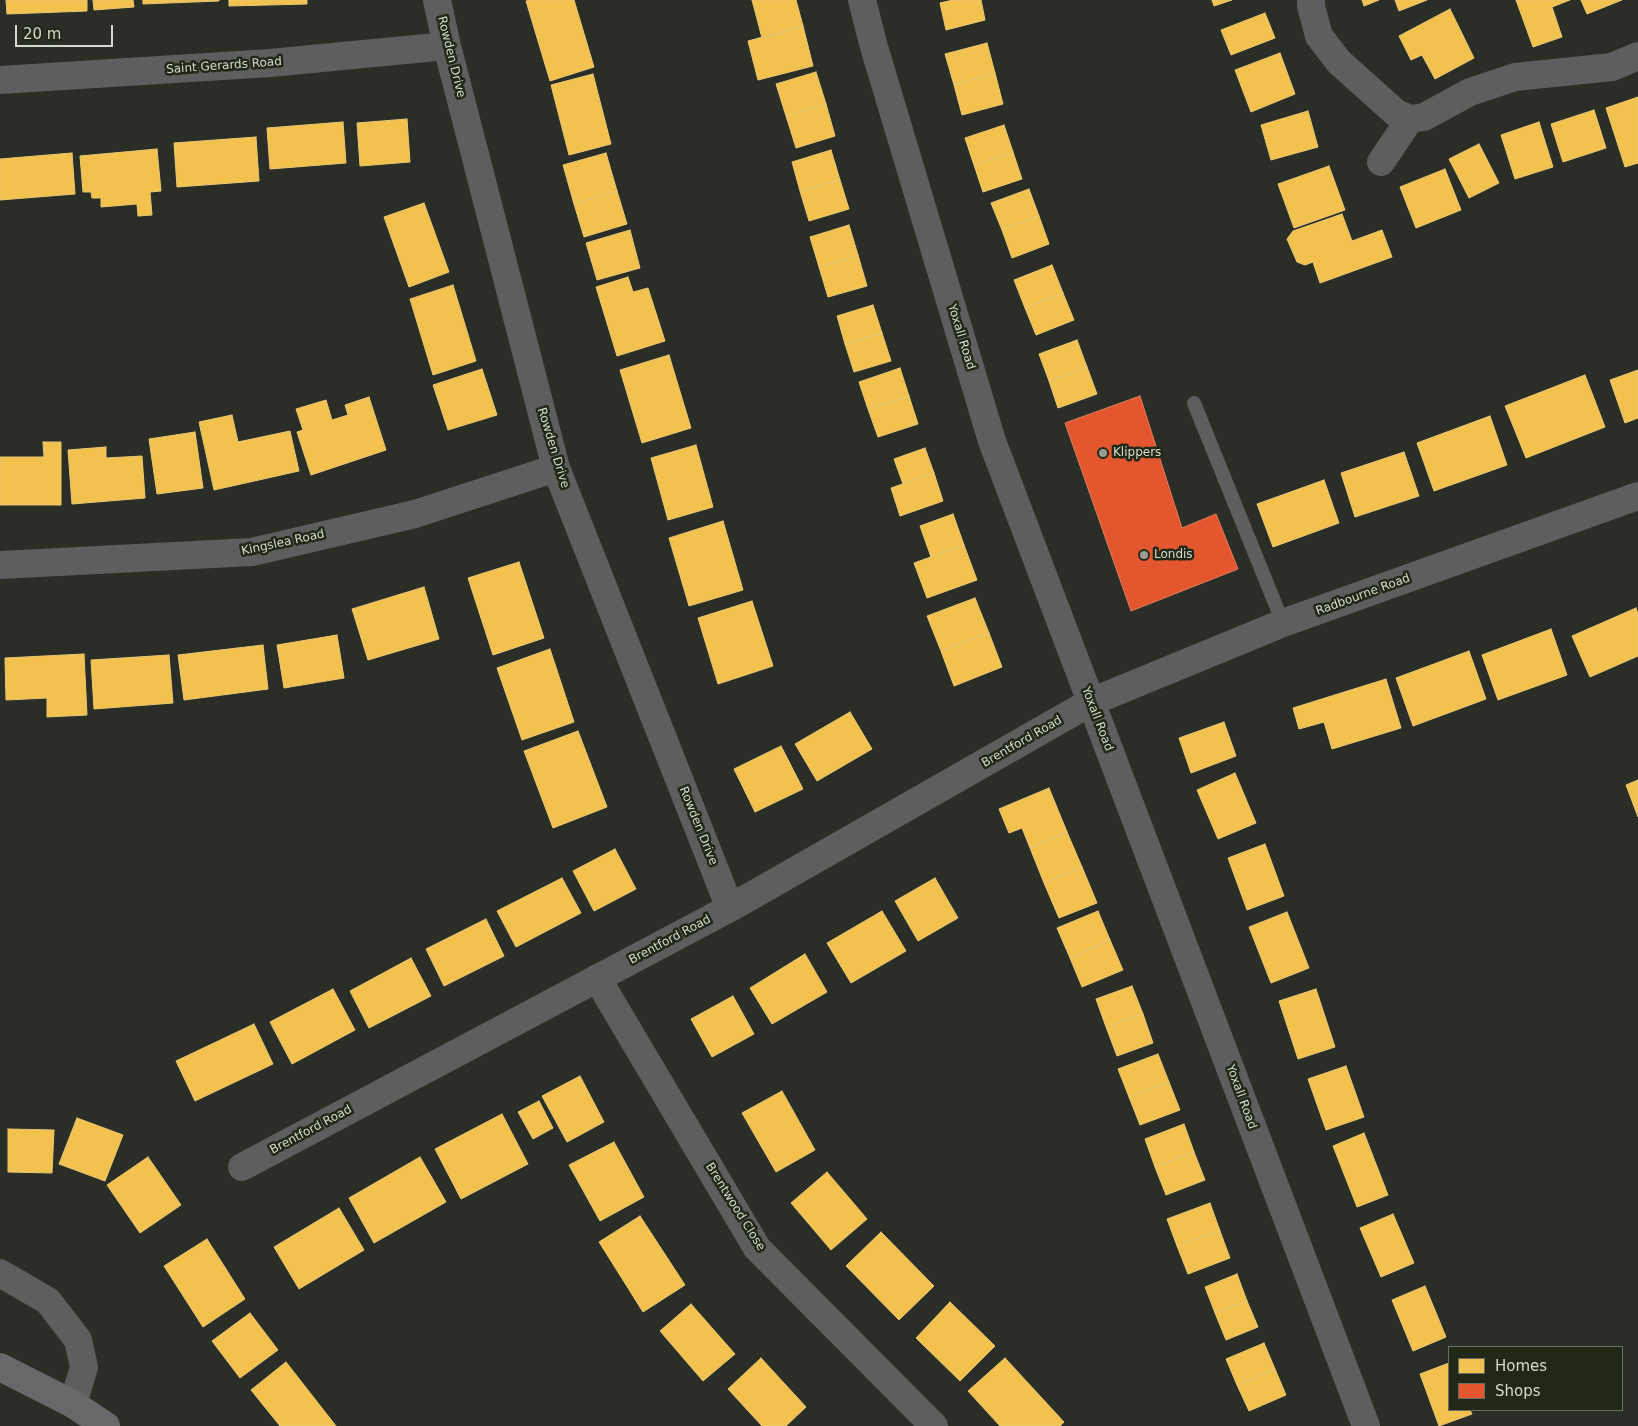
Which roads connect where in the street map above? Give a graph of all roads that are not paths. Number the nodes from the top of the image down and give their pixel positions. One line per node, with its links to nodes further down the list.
1 (437, 0): 4 (street, Rowden Drive)
2 (862, 0): 14 (street, Yoxall Road)
3 (1311, 0): 7 (street)
4 (447, 46): 6 (street, Saint Gerards Road); 10 (street, Rowden Drive)
5 (1638, 56): 7 (street)
6 (0, 80)
7 (1410, 120): 8 (street)
8 (1380, 162)
9 (1194, 403): 13 (lane)
10 (556, 468): 12 (street, Kingslea Road); 15 (street, Rowden Drive)
11 (1638, 496): 13 (street, Radbourne Road)
12 (0, 565)
13 (1283, 623): 14 (street, Radbourne Road)
14 (1091, 702): 15 (street, Brentford Road); 23 (street, Yoxall Road)
15 (730, 908): 16 (street, Brentford Road)
16 (597, 978): 17 (street, Brentford Road); 22 (street, Brentwood Close)
17 (242, 1167)
18 (0, 1273): 20 (street)
19 (0, 1367): 20 (street)
20 (73, 1404): 21 (street)
21 (106, 1426)
22 (934, 1426)
23 (1366, 1426)

